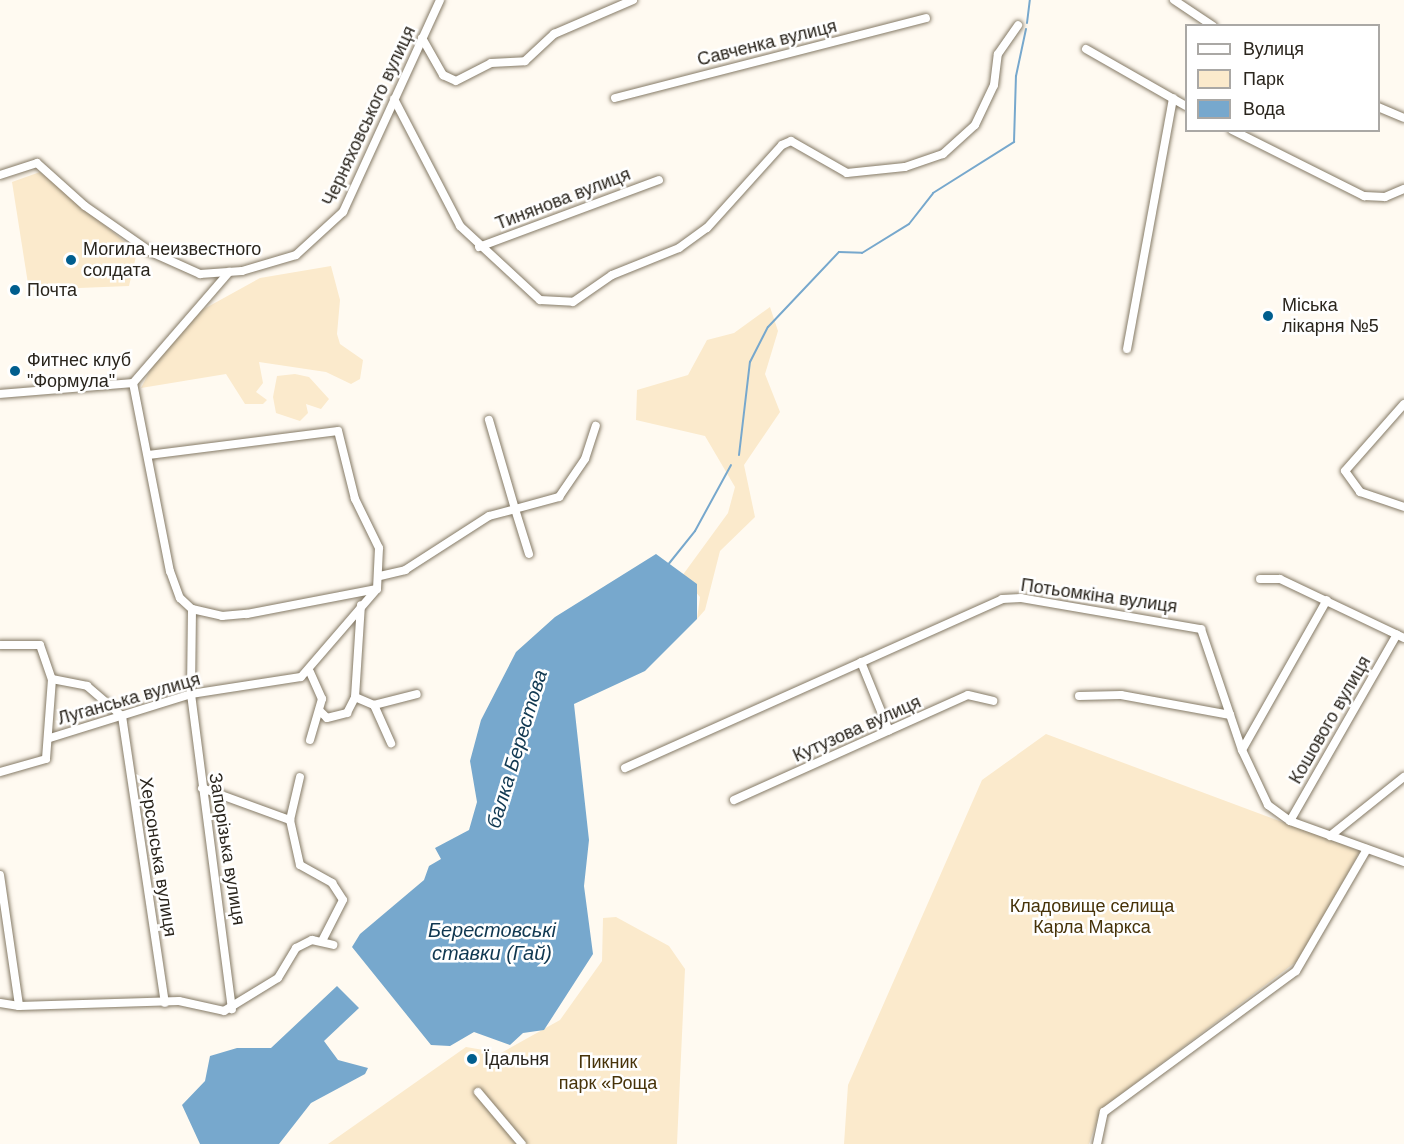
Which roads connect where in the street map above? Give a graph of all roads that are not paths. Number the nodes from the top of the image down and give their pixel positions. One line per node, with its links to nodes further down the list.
1 (440, 0): 7 (street, Черняховського вулиця)
2 (633, 0): 7 (street)
3 (1174, 0): 5 (street)
4 (926, 18): 9 (street, Савченка вулиця)
5 (1210, 24)
6 (1018, 25): 19 (street)
7 (422, 38): 11 (street, Черняховського вулиця)
8 (1086, 49): 10 (street)
9 (615, 98)
10 (1173, 98): 12 (street); 21 (street)
11 (394, 99): 19 (street); 20 (street, Черняховського вулиця)
12 (1185, 105)
13 (1380, 108): 14 (street)
14 (1404, 118)
15 (1236, 132): 18 (street)
16 (0, 174): 20 (street, Черняховського вулиця)
17 (659, 180): 19 (street, Тинянова вулиця)
18 (1404, 189)
19 (478, 247)
20 (229, 272): 22 (street)
21 (1127, 349)
22 (133, 383): 23 (street); 27 (street)
23 (0, 394)
24 (1404, 404): 28 (street)
25 (489, 420): 29 (street)
26 (596, 426): 29 (street)
27 (149, 455): 31 (street); 36 (street)
28 (1404, 507)
29 (514, 509): 30 (street); 31 (street)
30 (529, 554)
31 (380, 576): 33 (street)
32 (1260, 579): 34 (street)
33 (377, 589): 35 (street); 36 (street)
34 (1327, 600): 37 (street); 55 (street)
35 (362, 605): 40 (street); 45 (street)
36 (192, 609): 42 (street, Запорізька вулиця)
37 (1400, 636): 63 (street, Кошового вулиця)
38 (0, 645): 41 (street)
39 (861, 662): 50 (street, Потьомкіна вулиця); 51 (street); 56 (street, Потьомкіна вулиця)
40 (310, 672): 42 (street, Луганська вулиця); 48 (street)
41 (52, 679): 49 (street); 52 (street)
42 (191, 694): 49 (street, Луганська вулиця); 60 (street, Запорізька вулиця)
43 (417, 694): 47 (street)
44 (1079, 696): 50 (street)
45 (355, 697): 47 (street); 48 (street)
46 (993, 701): 51 (street, Кутузова вулиця)
47 (374, 705): 54 (street)
48 (321, 712): 53 (street)
49 (122, 716): 52 (street, Луганська вулиця); 70 (street, Херсонська вулиця)
50 (1230, 716): 55 (street, Потьомкіна вулиця)
51 (889, 730): 61 (street, Кутузова вулиця)
52 (50, 738): 57 (street)
53 (310, 740)
54 (391, 743)
55 (1242, 750): 63 (street, Потьомкіна вулиця)
56 (625, 768)
57 (0, 772)
58 (300, 777): 62 (street)
59 (1404, 777): 64 (street)
60 (202, 788): 62 (street); 73 (street, Запорізька вулиця)
61 (734, 801)
62 (290, 820): 68 (street)
63 (1290, 821): 64 (street, Потьомкіна вулиця)
64 (1330, 836): 65 (street, Потьомкіна вулиця)
65 (1367, 849): 66 (street, Потьомкіна вулиця); 76 (street)
66 (1404, 862)
67 (0, 875): 72 (street)
68 (323, 939): 69 (street); 73 (street)
69 (333, 945)
70 (165, 1003): 72 (street); 73 (street)
71 (0, 1004): 72 (street)
72 (19, 1006)
73 (232, 1009)
74 (478, 1092): 75 (street)
75 (522, 1144)
76 (1096, 1144)

